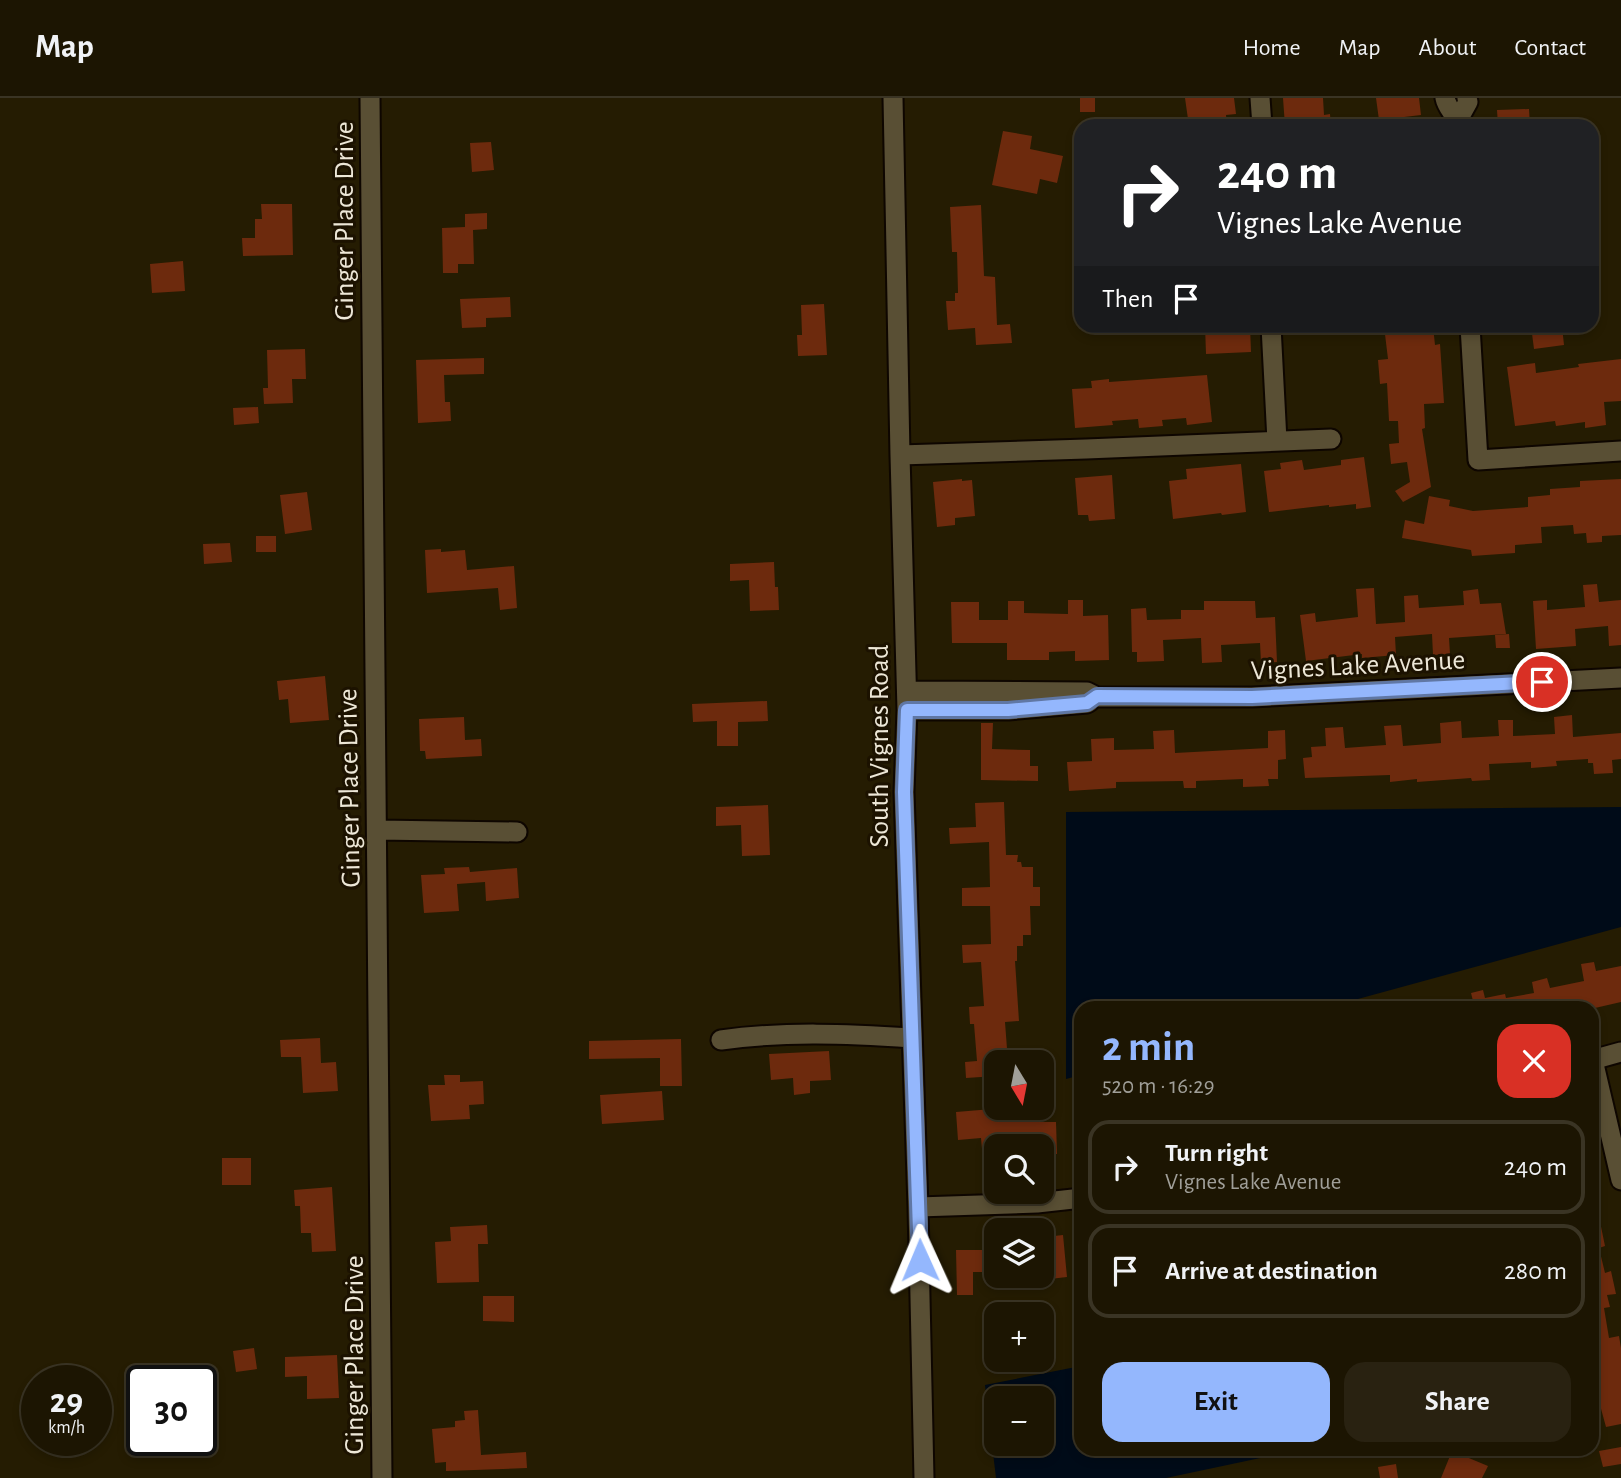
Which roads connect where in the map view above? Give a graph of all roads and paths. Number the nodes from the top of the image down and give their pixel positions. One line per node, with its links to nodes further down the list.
1 (370, 98): 17 (street, Ginger Place Drive)
2 (893, 98): 14 (street, South Vignes Road)
3 (1260, 98): 6 (street)
4 (1445, 98): 7 (street)
5 (1467, 98): 8 (street)
6 (1262, 119)
7 (1456, 119)
8 (1460, 119)
9 (1272, 333): 12 (street)
10 (1470, 333): 13 (street)
11 (1331, 439): 12 (street)
12 (1277, 441): 14 (street)
13 (1621, 451)
14 (900, 455): 16 (street, South Vignes Road)
15 (1621, 678): 16 (street, Vignes Lake Avenue)
16 (907, 700): 19 (street, South Vignes Road)
17 (377, 830): 18 (street); 27 (street, Ginger Place Drive)
18 (517, 832)
19 (912, 1038): 20 (street); 26 (street, South Vignes Road)
20 (721, 1040)
21 (1621, 1052): 22 (street)
22 (1599, 1058)
23 (1599, 1086): 24 (street)
24 (1621, 1180)
25 (1074, 1199): 26 (street)
26 (918, 1207): 28 (street, South Vignes Road)
27 (382, 1478)
28 (924, 1478)

